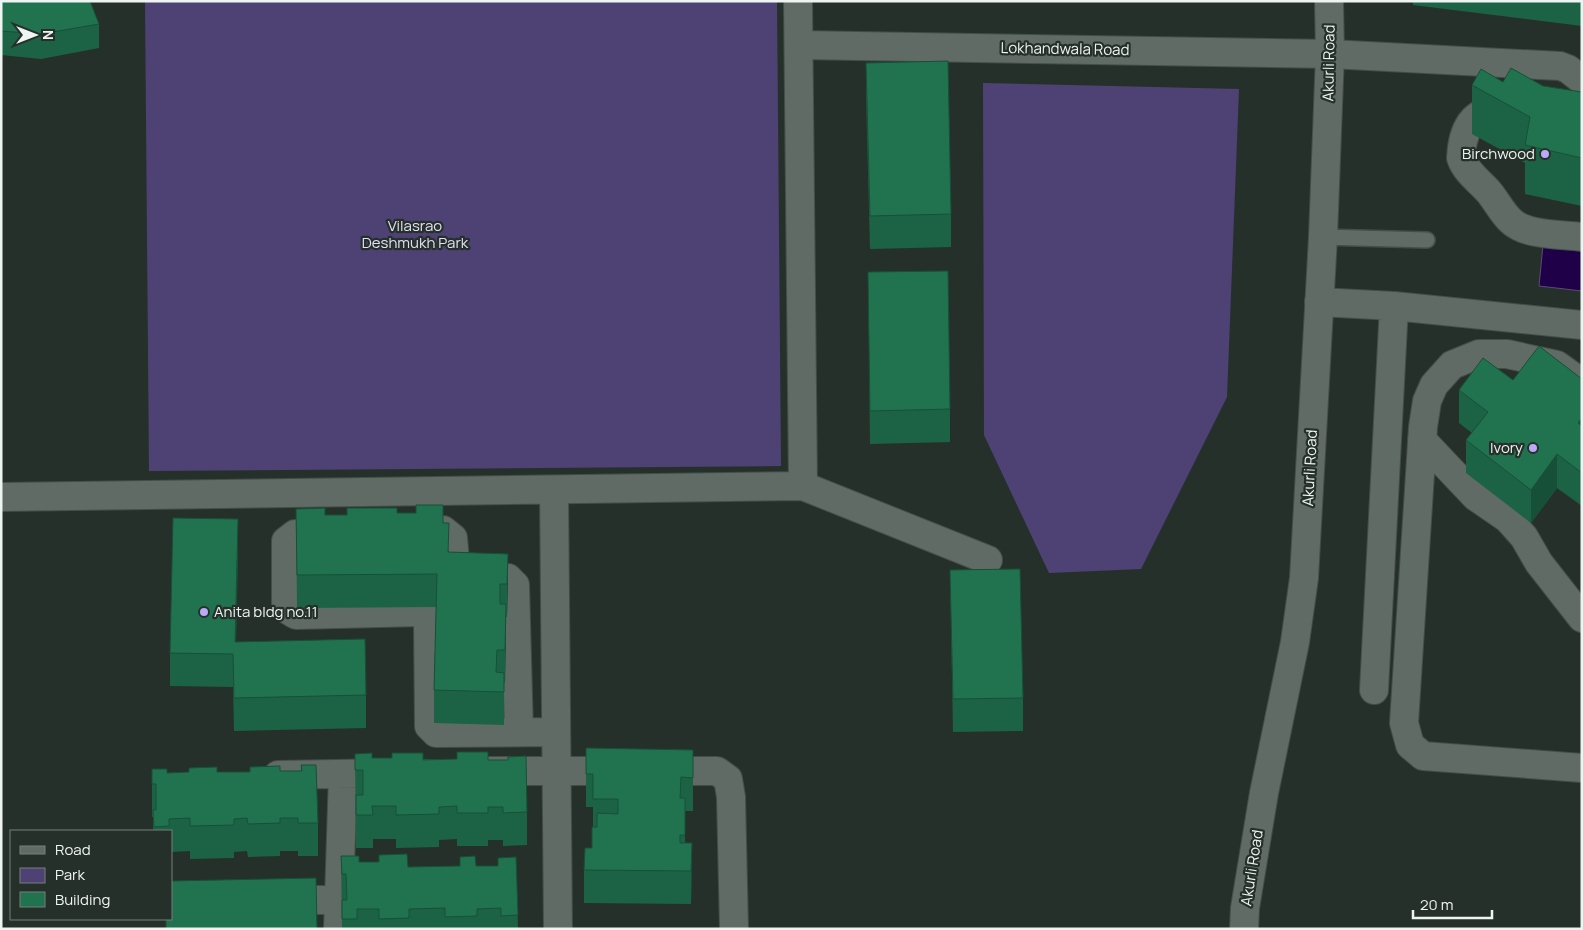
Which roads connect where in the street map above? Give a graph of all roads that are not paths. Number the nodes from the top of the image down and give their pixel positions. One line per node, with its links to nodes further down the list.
1 (798, 1): 3 (street)
2 (1330, 1): 4 (street, Akurli Road)
3 (800, 45): 4 (street, Lokhandwala Road); 15 (street)
4 (1330, 54): 5 (street, Lokhandwala Road); 7 (street, Akurli Road)
5 (1582, 80)
6 (1582, 116): 8 (street)
7 (1323, 237): 9 (lane); 10 (street, Akurli Road)
8 (1582, 237)
9 (1428, 240)
10 (1319, 302): 11 (street); 36 (street, Akurli Road)
11 (1394, 306): 12 (street); 22 (street)
12 (1582, 325)
13 (1582, 383): 14 (street)
14 (1422, 440): 21 (street); 25 (street)
15 (803, 486): 16 (street); 20 (street)
16 (554, 490): 17 (street); 24 (street)
17 (1, 496)
18 (354, 532): 23 (street)
19 (384, 532): 23 (street)
20 (988, 560)
21 (1582, 618)
22 (1374, 690)
23 (518, 732): 24 (street)
24 (556, 732): 26 (street)
25 (1582, 768)
26 (556, 770): 27 (street); 34 (street); 35 (street)
27 (459, 772)
28 (421, 773): 29 (street)
29 (343, 774): 30 (street); 32 (street)
30 (255, 775)
31 (251, 899): 32 (street)
32 (339, 900): 33 (street)
33 (338, 929)
34 (558, 929)
35 (734, 929)
36 (1244, 929)

